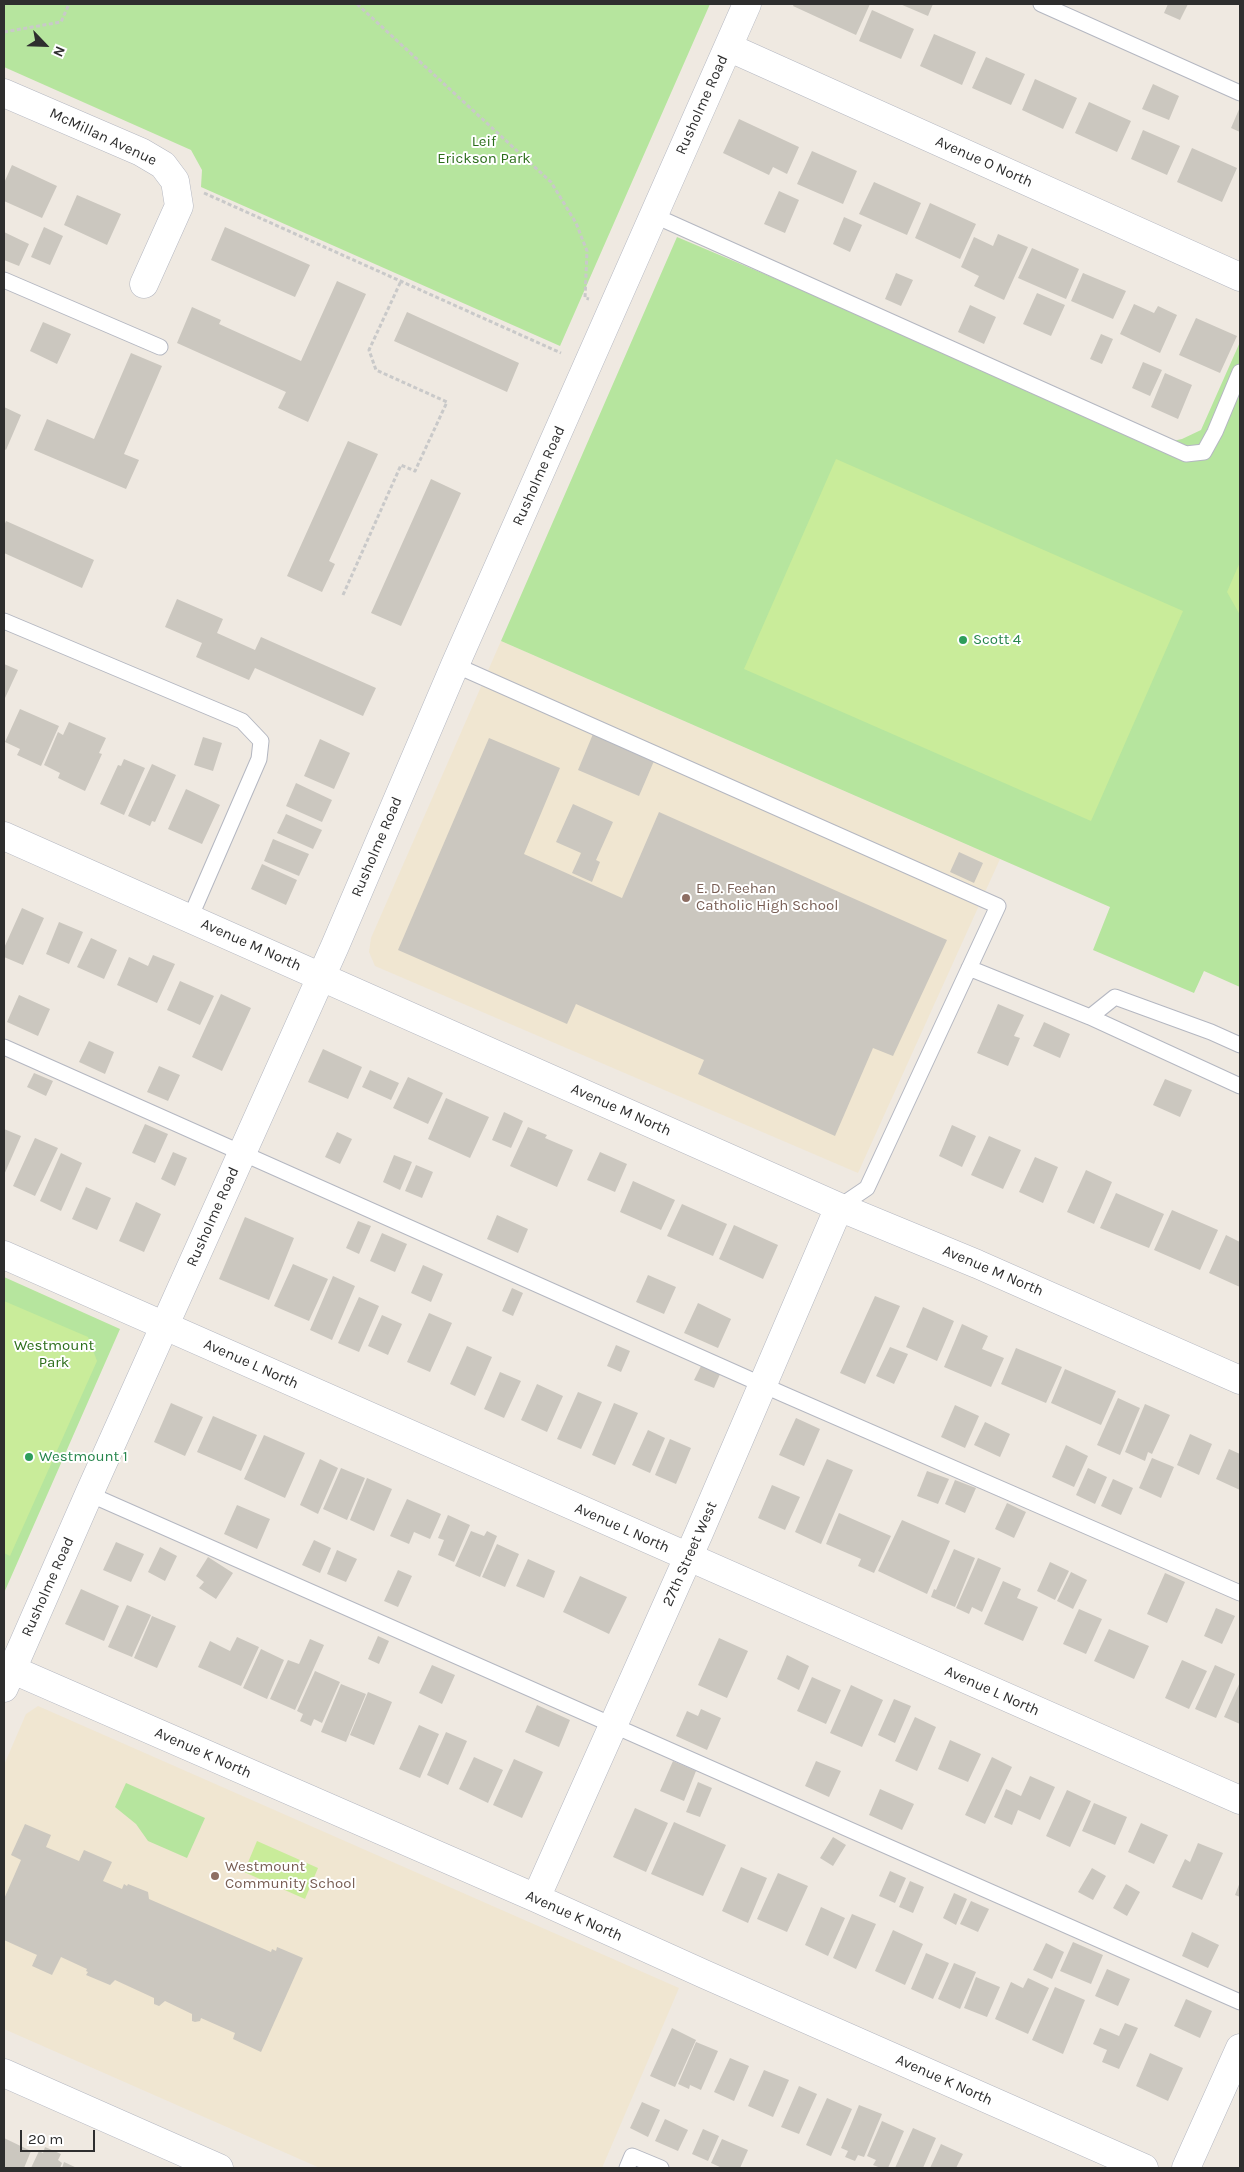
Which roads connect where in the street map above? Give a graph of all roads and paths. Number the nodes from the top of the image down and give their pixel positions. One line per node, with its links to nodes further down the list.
1 (69, 4): 5 (path)
2 (357, 4): 15 (path)
3 (748, 4): 6 (street, Rusholme Road)
4 (1041, 4): 8 (lane)
5 (4, 32)
6 (728, 47): 10 (street, Rusholme Road); 11 (street, Avenue O North)
7 (4, 92): 9 (street, McMillan Avenue)
8 (1240, 92)
9 (176, 182): 13 (path); 14 (street)
10 (653, 215): 18 (lane); 21 (street, Rusholme Road)
11 (1240, 277)
12 (4, 280): 16 (lane)
13 (401, 281): 17 (path); 19 (path)
14 (144, 284)
15 (586, 298)
16 (160, 347)
17 (561, 353)
18 (1240, 372)
19 (343, 594)
20 (4, 621): 23 (lane)
21 (455, 665): 24 (lane); 25 (street, Rusholme Road)
22 (4, 836): 23 (street, Avenue M North)
23 (190, 918): 25 (street, Avenue M North)
24 (969, 968): 26 (lane); 31 (lane)
25 (321, 977): 30 (street, Rusholme Road); 31 (street, Avenue M North)
26 (1090, 1016): 27 (lane); 29 (lane)
27 (1240, 1045)
28 (4, 1047): 30 (lane)
29 (1240, 1086)
30 (241, 1154): 33 (street, Rusholme Road); 35 (lane)
31 (839, 1207): 34 (street, Avenue M North); 35 (street, 27th Street West)
32 (4, 1255): 33 (street, Avenue L North)
33 (164, 1326): 36 (street, Rusholme Road); 37 (street, Avenue L North)
34 (1240, 1380)
35 (763, 1386): 37 (street, 27th Street West); 38 (lane)
36 (89, 1494): 39 (street, Rusholme Road); 40 (lane)
37 (688, 1558): 40 (street, 27th Street West); 41 (street, Avenue L North)
38 (1240, 1593)
39 (7, 1675): 42 (street, Avenue K North)
40 (614, 1727): 42 (street, 27th Street West); 43 (lane)
41 (1240, 1800)
42 (536, 1898): 49 (street, Avenue K North)
43 (1240, 2002)
44 (1240, 2048): 50 (street)
45 (4, 2073): 46 (street)
46 (219, 2168)
47 (627, 2168): 48 (lane)
48 (661, 2168)
49 (1144, 2168)
50 (1186, 2168)

